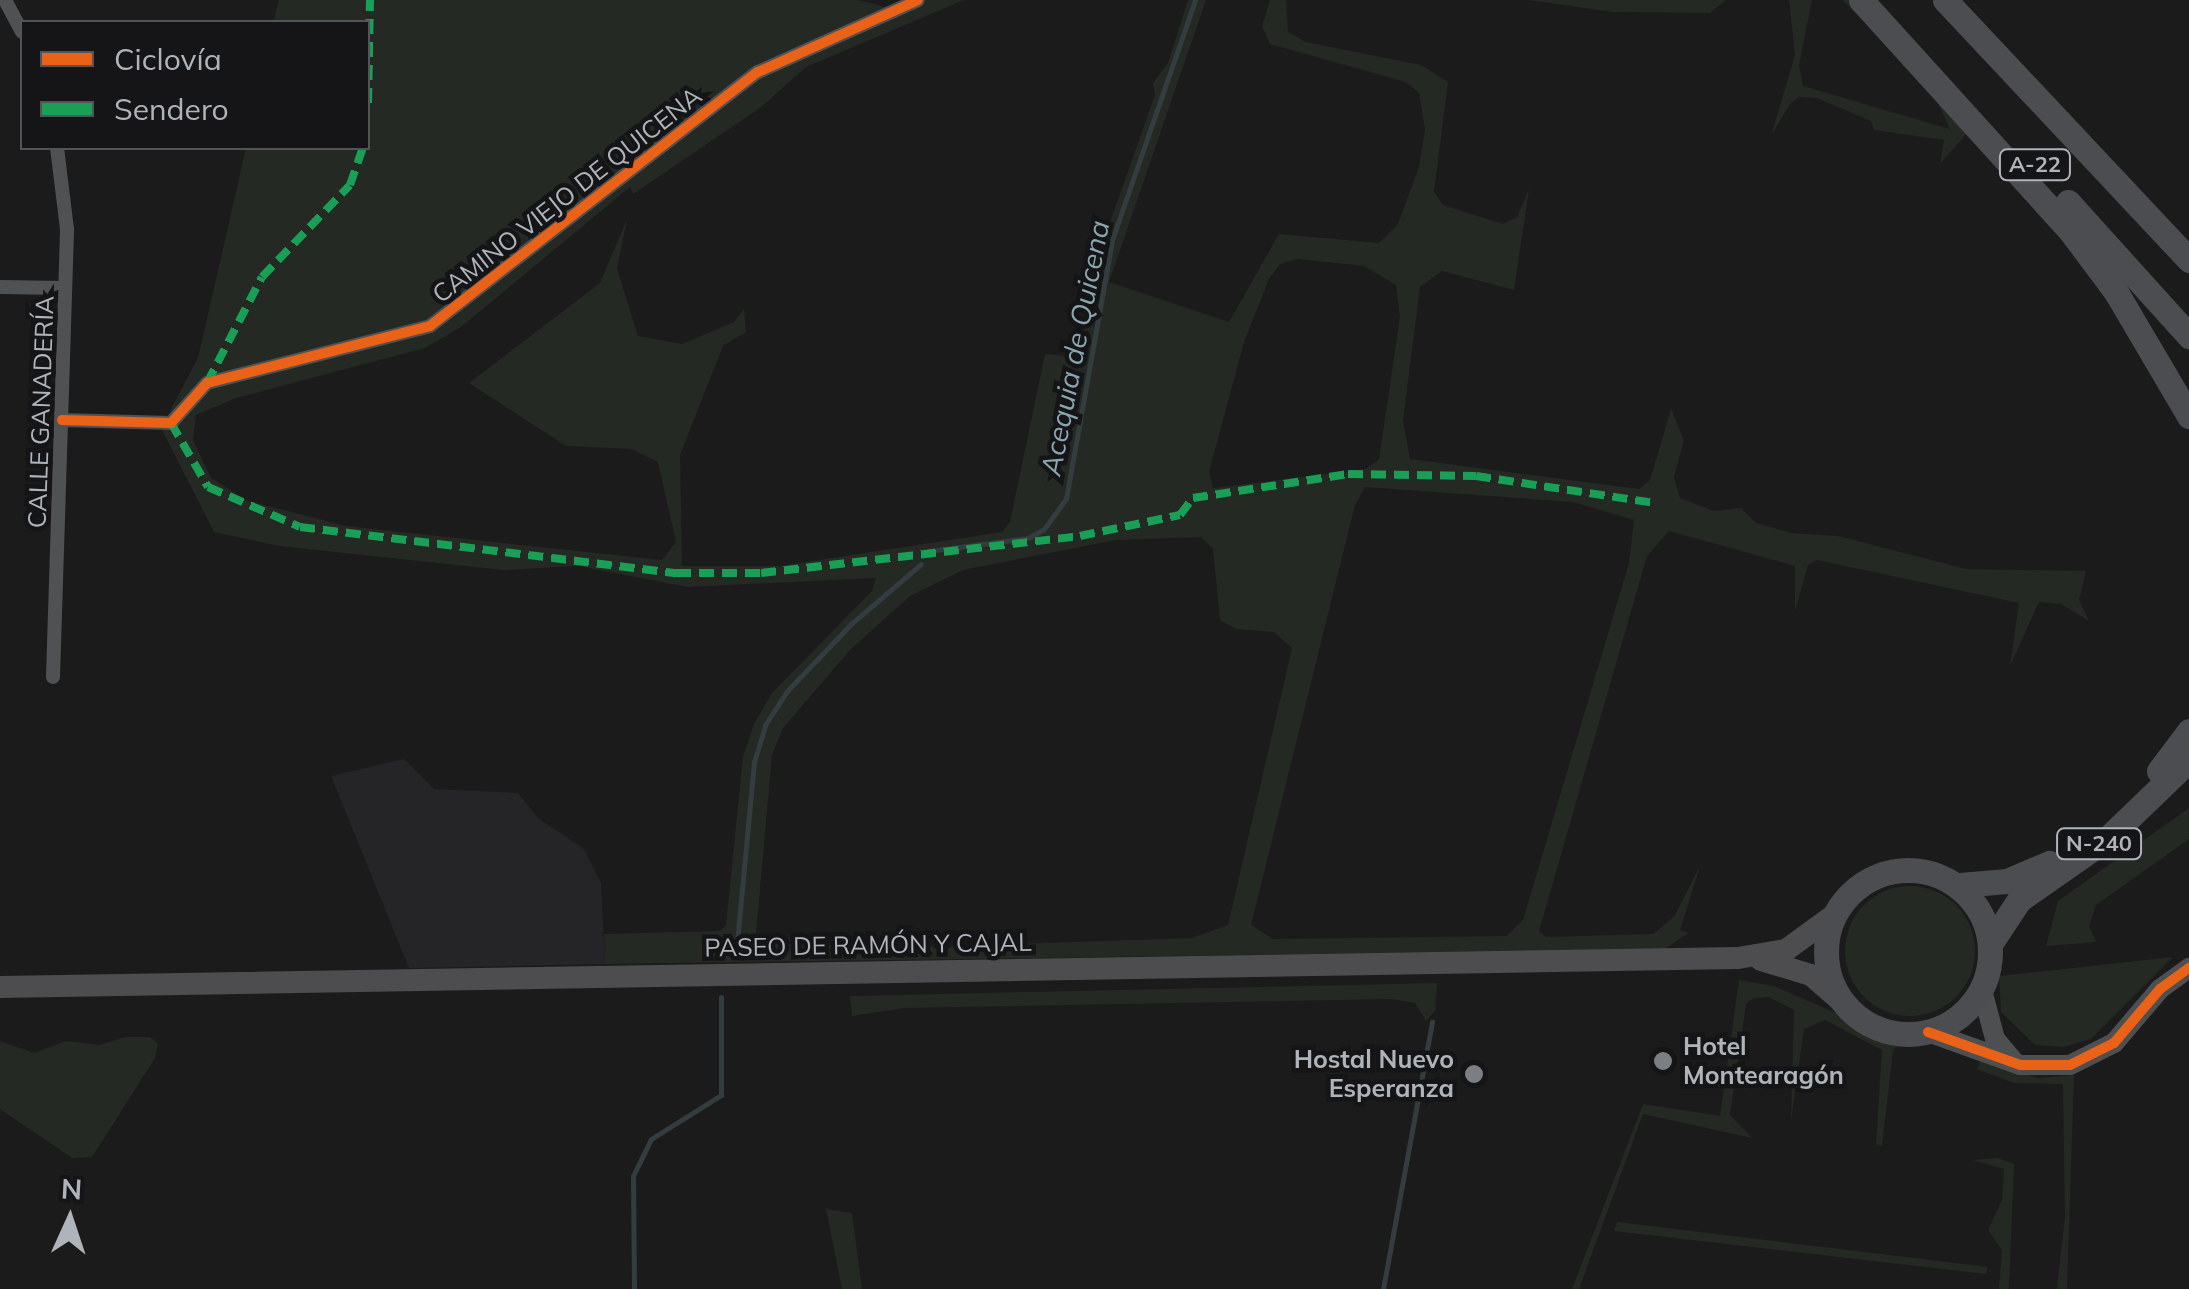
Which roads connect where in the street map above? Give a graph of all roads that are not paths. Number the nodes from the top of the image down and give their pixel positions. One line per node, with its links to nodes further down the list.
1 (4, 0): 6 (street)
2 (918, 0): 13 (street, CAMINO VIEJO DE QUICENA)
3 (1861, 0): 12 (highway)
4 (1874, 0): 11 (highway, A-22)
5 (1945, 0): 8 (highway, A-22)
6 (20, 28)
7 (57, 150): 10 (street, CALLE GANADERÍA)
8 (2189, 260)
9 (0, 287): 10 (street)
10 (65, 288): 13 (street, CALLE GANADERÍA)
11 (2189, 336)
12 (2189, 416)
13 (62, 420): 14 (street, CALLE GANADERÍA)
14 (52, 677)
15 (2189, 731): 17 (highway)
16 (2184, 774): 17 (highway, N-240)
17 (2104, 834): 19 (highway, N-240)
18 (1960, 886): 19 (highway); 20 (highway); 21 (highway)
19 (2013, 891): 21 (highway)
20 (1834, 914): 22 (main road); 26 (highway)
21 (1990, 944): 25 (highway)
22 (1738, 958): 24 (main road, PASEO DE RAMÓN Y CAJAL); 26 (main road)
23 (2189, 968): 28 (street)
24 (0, 987)
25 (1982, 990): 27 (highway); 28 (street)
26 (1843, 1003): 27 (highway)
27 (1928, 1032): 28 (street)
28 (2020, 1065)

